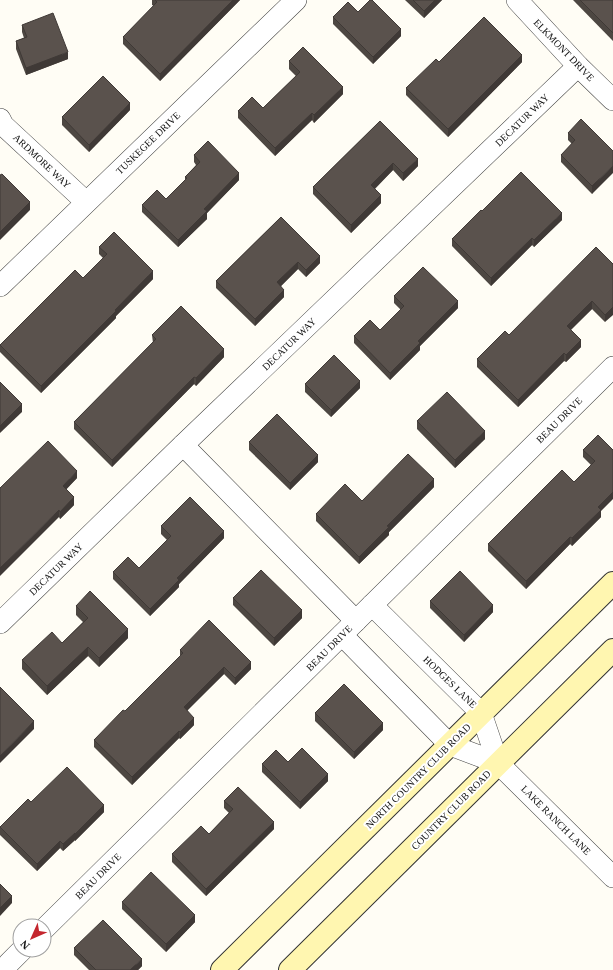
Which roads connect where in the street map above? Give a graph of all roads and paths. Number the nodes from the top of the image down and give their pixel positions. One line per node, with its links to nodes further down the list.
1 (296, 0): 6 (street, TUSKEGEE DRIVE)
2 (516, 0): 3 (street, ELKMONT DRIVE)
3 (578, 66): 4 (street, ELKMONT DRIVE); 9 (street, DECATUR WAY)
4 (613, 100)
5 (0, 119): 6 (street, ARDMORE WAY)
6 (86, 202): 7 (street, TUSKEGEE DRIVE)
7 (0, 286)
8 (613, 367): 11 (street, BEAU DRIVE)
9 (183, 445): 12 (street, DECATUR WAY); 13 (street)
10 (613, 583): 15 (main road, NORTH COUNTRY CLUB ROAD)
11 (372, 605): 13 (street, BEAU DRIVE); 15 (street, HODGES LANE)
12 (0, 623)
13 (349, 628): 16 (street); 19 (street, BEAU DRIVE)
14 (613, 650): 17 (main road, COUNTRY CLUB ROAD)
15 (481, 713): 16 (main road, NORTH COUNTRY CLUB ROAD); 17 (street, HODGES LANE)
16 (450, 745): 17 (street); 22 (main road, NORTH COUNTRY CLUB ROAD)
17 (498, 763): 18 (street, LAKE RANCH LANE); 23 (main road, COUNTRY CLUB ROAD)
18 (613, 877)
19 (52, 921)
20 (14, 958): 21 (street)
21 (2, 970)
22 (222, 970)
23 (290, 970)

